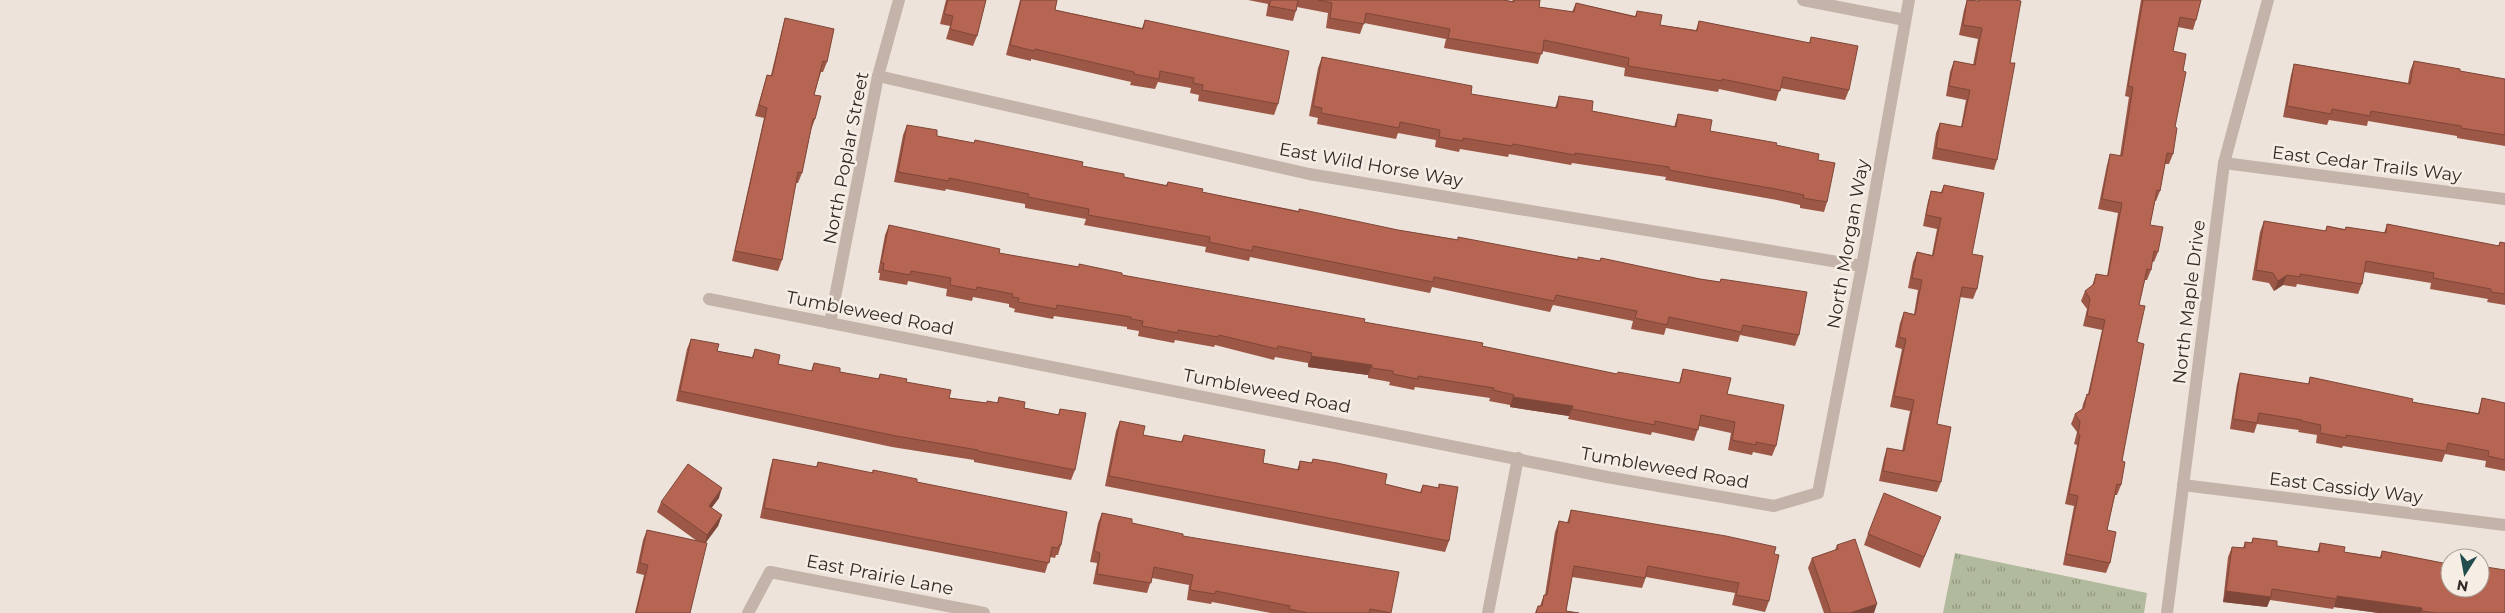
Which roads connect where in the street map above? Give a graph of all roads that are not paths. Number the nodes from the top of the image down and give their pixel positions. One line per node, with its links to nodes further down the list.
1 (899, 0): 6 (street, North Poplar Street)
2 (1803, 0): 5 (street)
3 (1909, 0): 5 (street, North Morgan Way)
4 (2268, 0): 7 (street, North Maple Drive)
5 (1905, 20): 9 (street, North Morgan Way)
6 (878, 76): 9 (street, East Wild Horse Way); 11 (street, North Poplar Street)
7 (2224, 164): 8 (street, East Cedar Trails Way); 13 (street, North Maple Drive)
8 (2505, 199)
9 (1862, 266): 14 (street, North Morgan Way)
10 (709, 300): 11 (street, Tumbleweed Road)
11 (830, 323): 12 (street, Tumbleweed Road)
12 (1518, 458): 14 (street, Tumbleweed Road); 18 (street)
13 (2183, 485): 15 (street, East Cassidy Way); 19 (street, North Maple Drive)
14 (1818, 493)
15 (2505, 525)
16 (748, 613): 17 (street, East Prairie Lane)
17 (984, 613)
18 (1488, 613)
19 (2167, 613)

